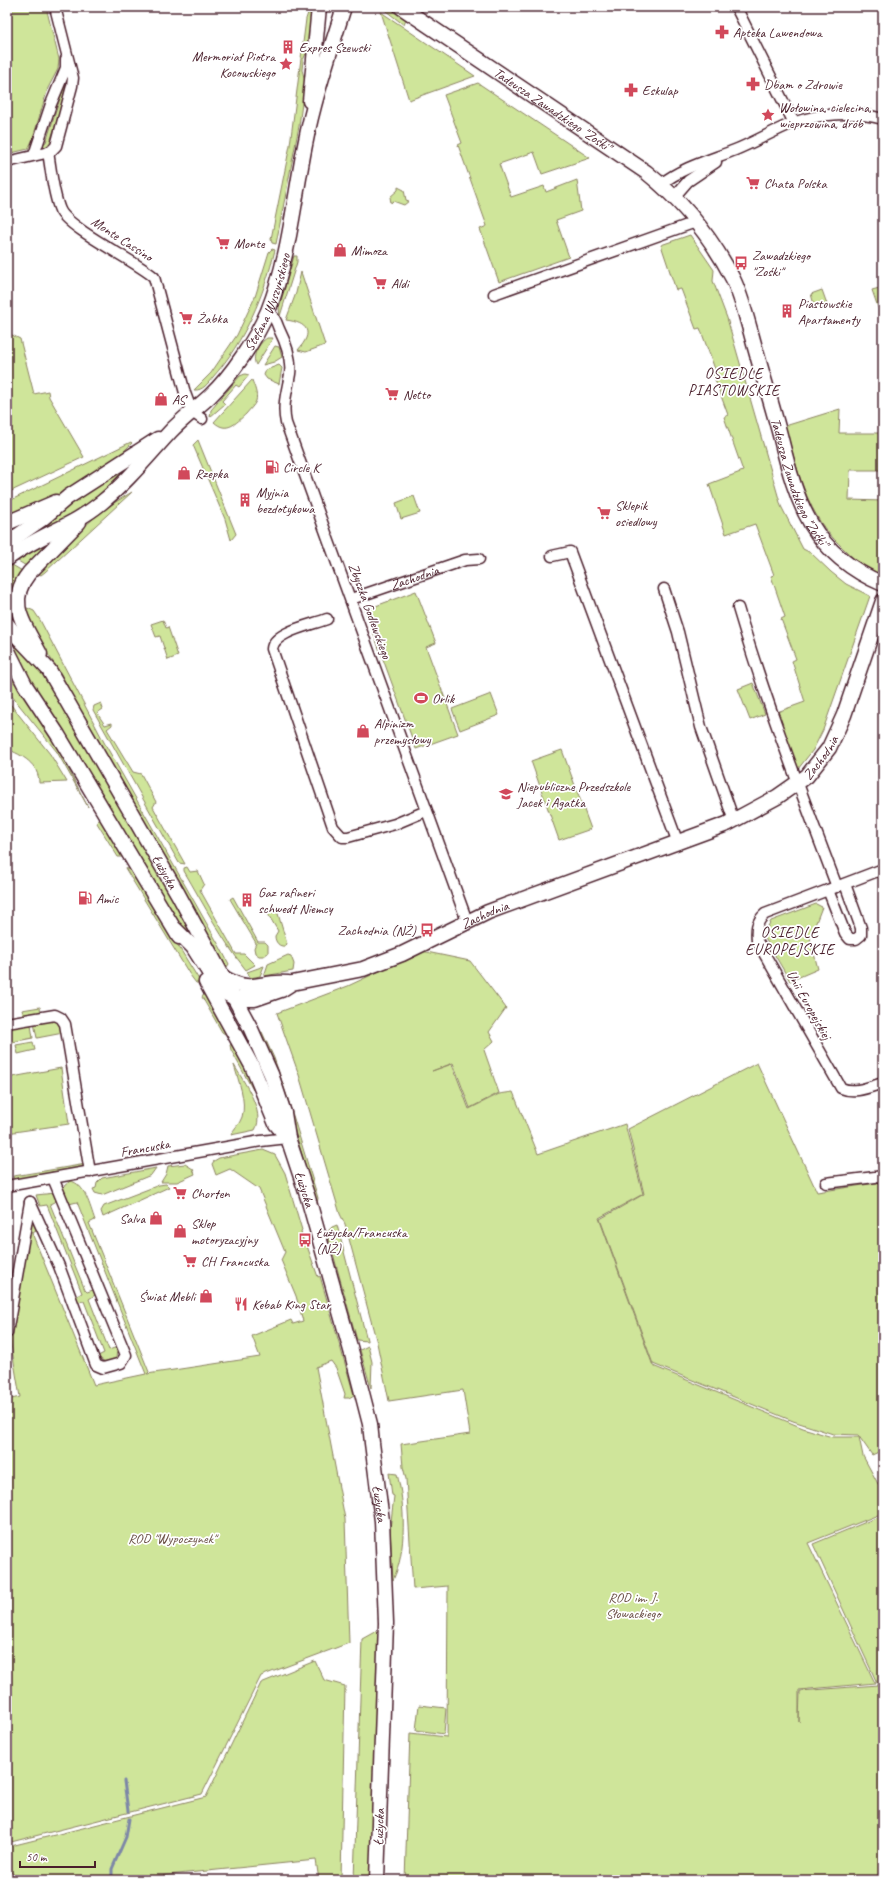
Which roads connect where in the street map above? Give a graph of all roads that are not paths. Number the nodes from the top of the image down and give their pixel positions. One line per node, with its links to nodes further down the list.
1 (55, 7): 6 (street)
2 (319, 7): 9 (street, Stefana Wyszyńskiego)
3 (344, 7): 9 (street, Stefana Wyszyńskiego)
4 (401, 7): 14 (street, Tadeusza Zawadzkiego "Zośki")
5 (736, 7): 8 (street)
6 (66, 51): 11 (street); 12 (street)
7 (883, 119): 8 (street)
8 (794, 123): 10 (street)
9 (305, 143): 18 (street, Stefana Wyszyńskiego)
10 (737, 149): 14 (street); 15 (street)
11 (49, 152): 12 (street); 19 (street, Monte Cassino)
12 (34, 155): 13 (street)
13 (7, 162)
14 (661, 184): 15 (street, Tadeusza Zawadzkiego "Zośki")
15 (675, 196): 16 (street, Tadeusza Zawadzkiego "Zośki")
16 (696, 222): 17 (street); 28 (street, Tadeusza Zawadzkiego "Zośki")
17 (494, 294)
18 (268, 312): 19 (street, Stefana Wyszyńskiego); 30 (street, Zbyszka Godlewskiego)
19 (197, 416): 20 (street, Stefana Wyszyńskiego)
20 (170, 431): 21 (street, Stefana Wyszyńskiego); 22 (street, Stefana Wyszyńskiego)
21 (68, 497): 23 (street); 24 (street, Stefana Wyszyńskiego)
22 (84, 517): 26 (street, Stefana Wyszyńskiego); 37 (street)
23 (7, 523)
24 (7, 543)
25 (552, 556): 42 (street)
26 (7, 559)
27 (479, 560): 30 (street, Zachodnia)
28 (883, 584)
29 (664, 589): 41 (street)
30 (351, 599): 40 (street, Zbyszka Godlewskiego)
31 (883, 601): 39 (street, Zachodnia)
32 (738, 608): 39 (street)
33 (327, 619): 40 (street)
34 (7, 624): 37 (street, Łużycka)
35 (7, 649): 38 (street, Łużycka)
36 (7, 665): 38 (street)
37 (49, 670): 47 (street, Łużycka)
38 (25, 685): 46 (street, Łużycka)
39 (797, 782): 41 (street, Zachodnia); 44 (street)
40 (426, 811): 45 (street, Zbyszka Godlewskiego)
41 (734, 821): 42 (street, Zachodnia)
42 (678, 843): 45 (street, Zachodnia)
43 (883, 869): 44 (street, Unii Europejskiej)
44 (837, 887): 53 (street, Unii Europejskiej)
45 (467, 921): 48 (street, Zachodnia)
46 (175, 930): 49 (street); 52 (street, Łużycka)
47 (224, 978): 48 (street); 49 (street, Łużycka)
48 (252, 993): 49 (street, Zachodnia); 51 (street)
49 (236, 999): 51 (street, Łużycka); 52 (street)
50 (7, 1023): 55 (street)
51 (249, 1024): 54 (street, Łużycka)
52 (233, 1031): 54 (street, Łużycka)
53 (883, 1083)
54 (288, 1138): 55 (street, Francuska); 61 (street, Łużycka)
55 (90, 1172): 57 (street, Francuska)
56 (883, 1176): 58 (street)
57 (53, 1178): 59 (street, Francuska); 60 (street)
58 (826, 1183)
59 (7, 1186)
60 (7, 1332)
61 (377, 1880)

